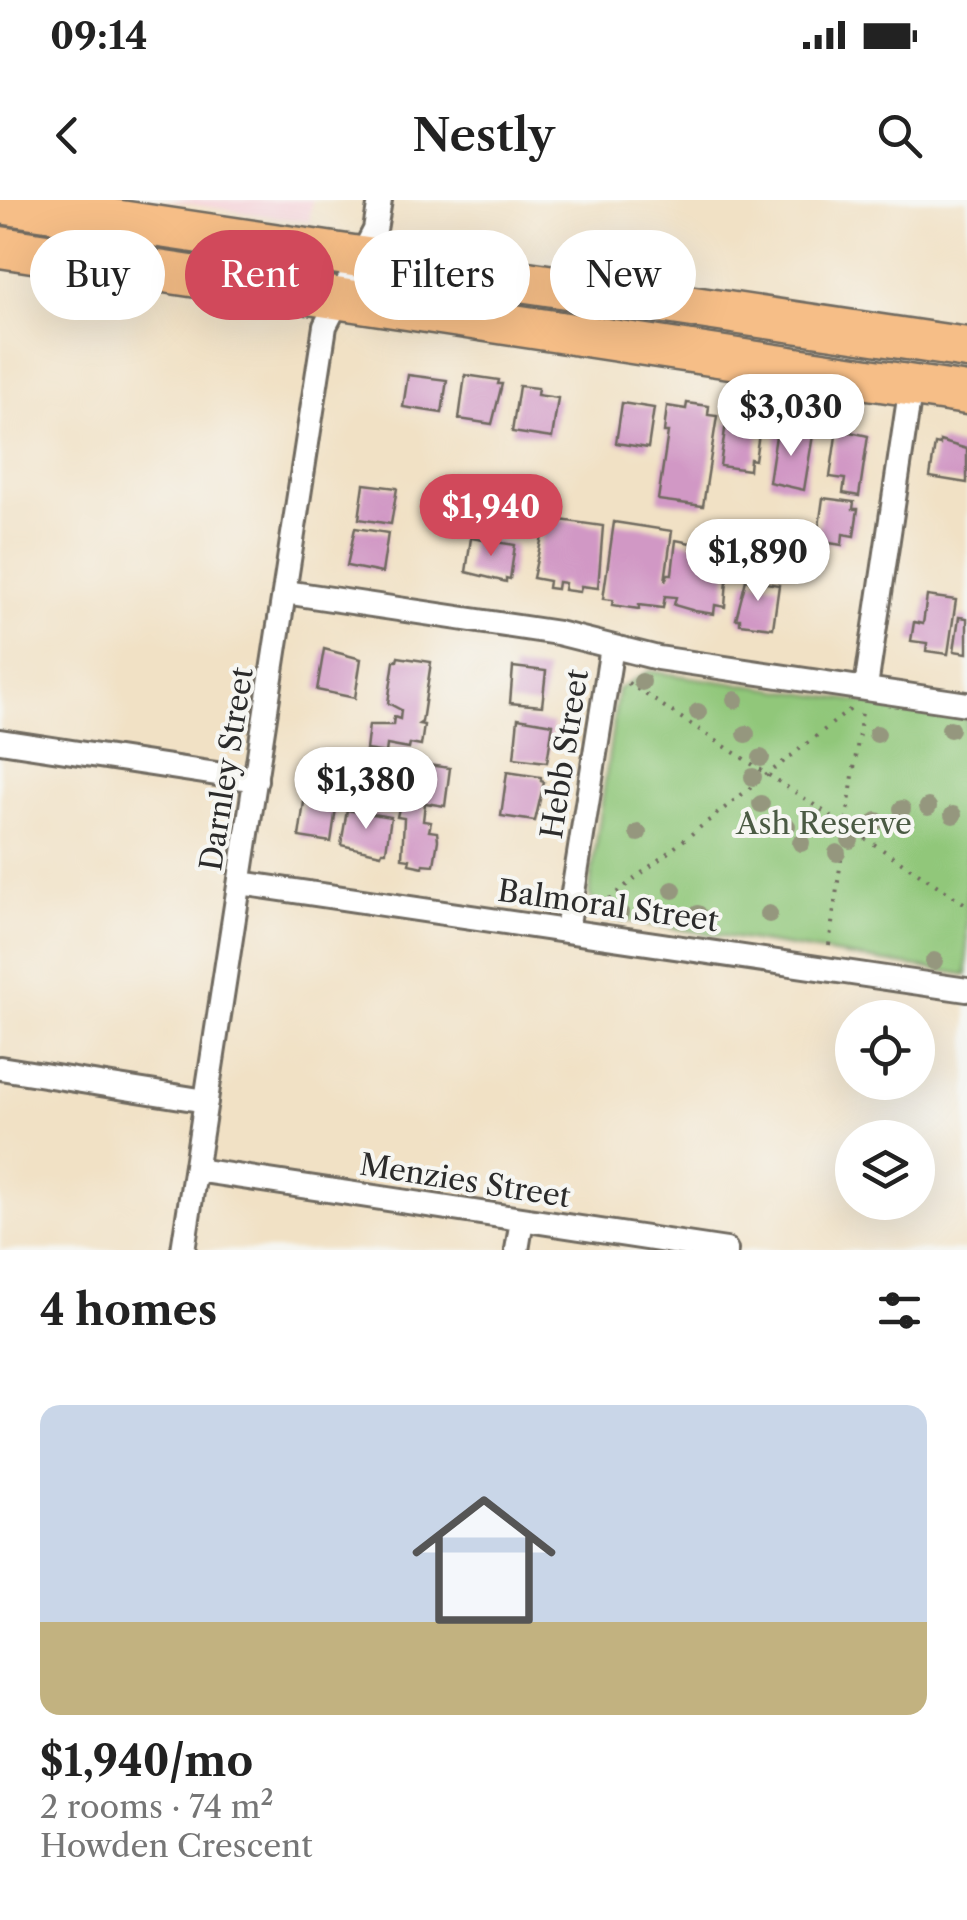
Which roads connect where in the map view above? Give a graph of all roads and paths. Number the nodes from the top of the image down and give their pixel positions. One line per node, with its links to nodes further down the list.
1 (380, 200): 3 (street, Darnley Street)
2 (0, 204): 5 (highway)
3 (374, 230)
4 (0, 247): 8 (highway)
5 (354, 257)
6 (354, 273): 8 (street, Darnley Street)
7 (530, 283): 9 (highway)
8 (339, 300): 10 (highway); 12 (street, Darnley Street)
9 (967, 348)
10 (911, 385): 11 (highway); 15 (street)
11 (967, 394)
12 (285, 592): 13 (street); 19 (street, Darnley Street)
13 (612, 647): 15 (street); 24 (street, Hebb Street)
14 (632, 684): 18 (path)
15 (866, 688): 16 (street); 18 (path); 20 (path)
16 (967, 704)
17 (0, 741): 19 (street)
18 (769, 776): 20 (path); 23 (path)
19 (256, 780): 21 (street, Darnley Street)
20 (844, 824): 22 (path); 25 (path)
21 (240, 883): 24 (street, Balmoral Street); 28 (street, Darnley Street)
22 (967, 905)
23 (596, 909)
24 (568, 930): 26 (street, Balmoral Street)
25 (829, 951)
26 (967, 990)
27 (0, 1068): 28 (street)
28 (206, 1101): 29 (street, Darnley Street)
29 (196, 1170): 30 (street, Menzies Street); 31 (street, Darnley Street)
30 (522, 1220): 32 (street); 33 (street, Menzies Street)
31 (183, 1250)
32 (517, 1250)
33 (726, 1250)

